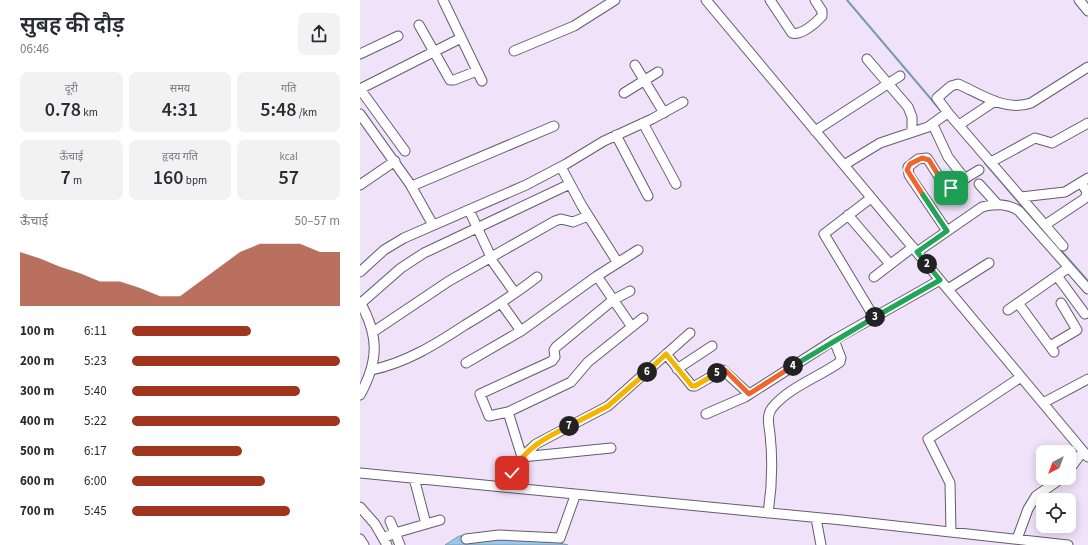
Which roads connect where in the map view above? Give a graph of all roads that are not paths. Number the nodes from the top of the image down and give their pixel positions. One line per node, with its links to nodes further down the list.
1 (443, 0): 10 (street)
2 (615, 0): 12 (street)
3 (770, 0): 4 (street)
4 (815, 0)
5 (1079, 0): 7 (street)
6 (708, 1): 34 (street)
7 (1088, 11)
8 (419, 25): 11 (street)
9 (398, 36): 13 (street)
10 (461, 38): 11 (street); 17 (street)
11 (433, 51): 17 (street); 37 (street)
12 (514, 51)
13 (360, 54)
14 (868, 59): 22 (street)
15 (635, 65): 21 (street)
16 (1088, 67): 24 (street)
17 (477, 71): 20 (street)
18 (658, 72): 21 (street)
19 (900, 76): 22 (street)
20 (482, 81)
21 (644, 81): 23 (street); 26 (street)
22 (889, 84): 34 (street); 35 (street)
23 (624, 93)
24 (995, 101): 28 (street); 32 (street)
25 (683, 102): 26 (street)
26 (664, 113): 29 (street)
27 (360, 114): 38 (street)
28 (946, 115): 31 (street); 32 (street)
29 (643, 123): 36 (street); 46 (street)
30 (1088, 123): 39 (street)
31 (932, 125): 35 (street); 43 (street)
32 (959, 125): 39 (street)
33 (554, 126): 49 (street)
34 (815, 131): 40 (street)
35 (912, 132): 40 (street)
36 (616, 135): 41 (street); 50 (street)
37 (406, 151)
38 (395, 161): 48 (street); 49 (street)
39 (991, 162): 51 (street)
40 (844, 165): 52 (street)
41 (561, 167): 45 (street); 54 (street)
42 (979, 170): 43 (street)
43 (965, 179): 60 (street)
44 (1084, 180): 51 (street); 57 (street)
45 (570, 184): 56 (street); 59 (street)
46 (676, 184)
47 (978, 184): 53 (street)
48 (360, 185)
49 (412, 186): 58 (street)
50 (648, 196)
51 (1021, 197): 57 (street)
52 (871, 198): 55 (street); 63 (street)
53 (998, 205): 60 (street); 68 (street)
54 (469, 210): 58 (street); 59 (street)
55 (848, 215): 67 (street); 86 (street)
56 (588, 216): 64 (street); 65 (street)
57 (1045, 225): 61 (street)
58 (433, 226): 69 (street)
59 (477, 228): 64 (street); 80 (street)
60 (947, 231): 63 (street)
61 (1063, 246)
62 (638, 250): 65 (street)
63 (915, 250): 67 (street); 74 (street)
64 (490, 258): 78 (street); 89 (street)
65 (618, 263): 70 (street)
66 (989, 263): 75 (street)
67 (890, 264): 72 (street)
68 (1068, 268): 71 (street); 76 (street)
69 (360, 272)
70 (597, 276): 79 (street); 90 (street)
71 (1057, 276): 82 (street); 85 (street)
72 (874, 277)
73 (537, 278): 78 (street)
74 (940, 280): 75 (street); 86 (street)
75 (948, 289): 98 (street)
76 (1088, 289)
77 (630, 291): 79 (street)
78 (515, 293): 81 (street)
79 (613, 300): 88 (street); 103 (street)
80 (360, 302): 89 (street)
81 (501, 303): 90 (street); 97 (street)
82 (1018, 303): 83 (street); 84 (street)
83 (1061, 303)
84 (1008, 310)
85 (1085, 314)
86 (874, 317): 92 (street)
87 (643, 318): 88 (street)
88 (632, 327): 103 (street)
89 (373, 332): 97 (street)
90 (521, 332): 95 (street)
91 (690, 333): 94 (street)
92 (834, 340): 100 (street); 115 (street)
93 (712, 346): 96 (street)
94 (666, 354): 96 (street); 107 (street)
95 (466, 363)
96 (677, 369): 100 (street)
97 (371, 370): 101 (street)
98 (1021, 377): 102 (street); 120 (street)
99 (1088, 379): 102 (street)
100 (749, 394): 104 (street)
101 (360, 395)
102 (1043, 403): 106 (street)
103 (508, 412): 107 (street)
104 (706, 414)
105 (611, 448): 107 (street)
106 (1086, 453): 108 (street)
107 (522, 457): 112 (street)
108 (1076, 463)
109 (360, 473): 110 (street)
110 (414, 478): 112 (street); 119 (street)
111 (1052, 485): 124 (street)
112 (506, 487): 113 (street)
113 (575, 496): 115 (street); 125 (street)
114 (360, 507): 126 (street)
115 (768, 513): 116 (street)
116 (816, 518): 120 (street); 129 (street)
117 (440, 520): 119 (street)
118 (390, 521): 121 (street)
119 (426, 524): 121 (street)
120 (951, 532): 124 (street)
121 (395, 533): 126 (street); 128 (street)
122 (360, 539): 127 (street)
123 (466, 539): 125 (street)
124 (1017, 539): 130 (street)
125 (540, 541)
126 (385, 542)
127 (364, 545)
128 (400, 545)
129 (821, 545)
130 (1068, 545)

